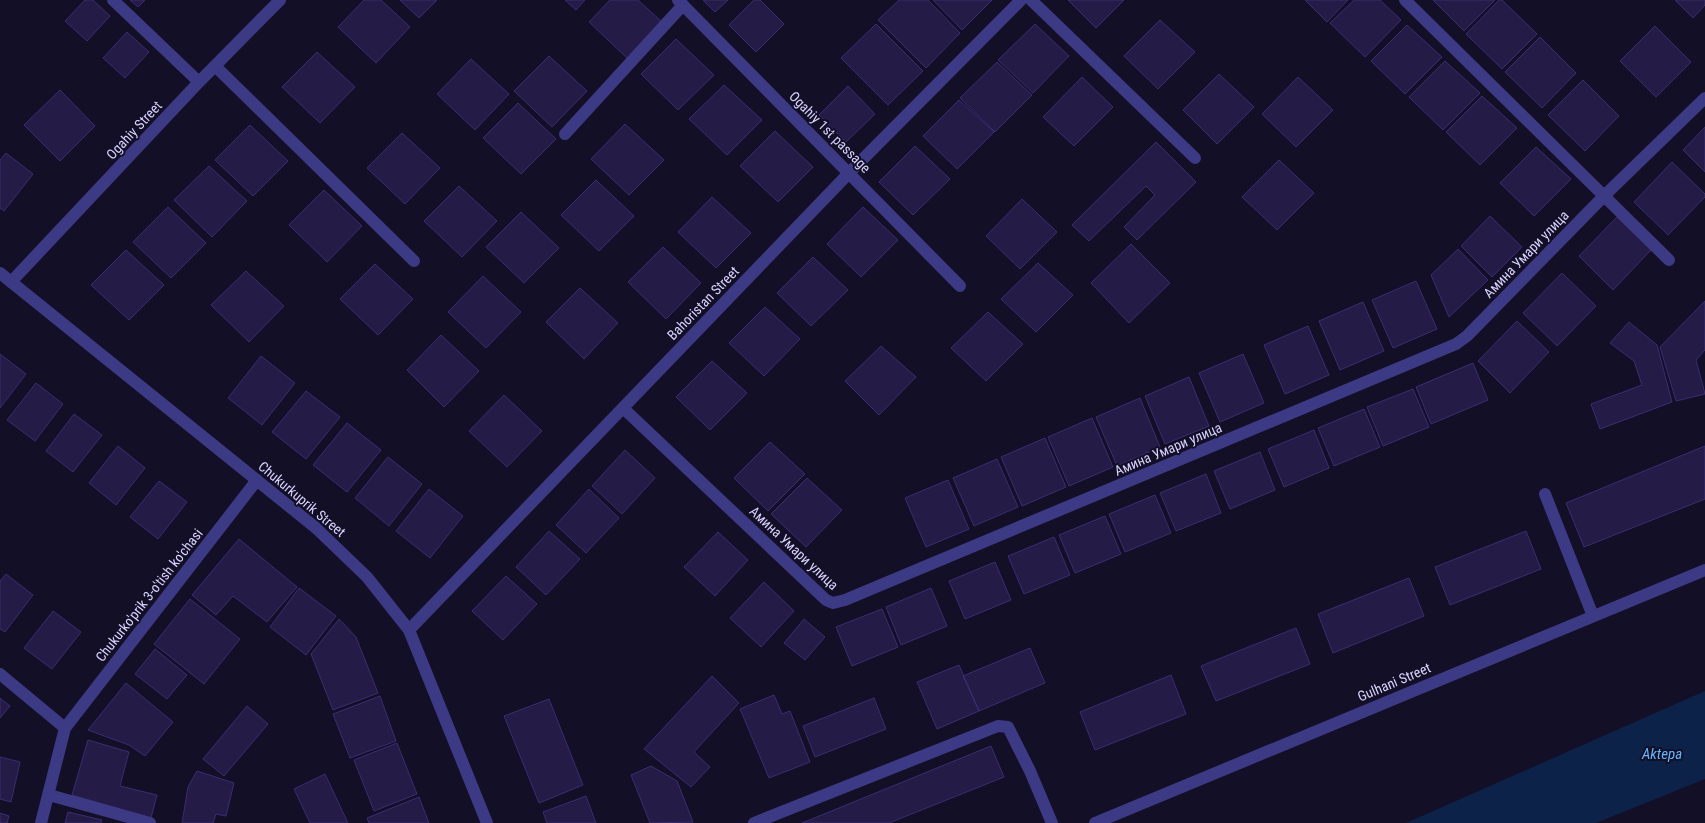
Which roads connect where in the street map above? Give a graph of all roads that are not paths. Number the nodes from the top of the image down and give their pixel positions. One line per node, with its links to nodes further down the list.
1 (113, 0): 8 (street)
2 (280, 0): 7 (street, Ogahiy Street)
3 (1021, 0): 12 (street, Bahoristan Street)
4 (1031, 0): 11 (street)
5 (1405, 0): 13 (street)
6 (680, 2): 10 (street); 12 (street, Ogahiy 1st passage)
7 (215, 66): 8 (street, Ogahiy Street); 15 (street)
8 (199, 82): 17 (street, Ogahiy Street)
9 (1705, 98): 13 (street, Амина Умари улица)
10 (565, 134)
11 (1195, 158)
12 (850, 172): 18 (street, Ogahiy 1st passage); 19 (street, Bahoristan Street)
13 (1604, 195): 14 (street); 19 (street, Амина Умари улица)
14 (1669, 260)
15 (414, 261)
16 (0, 273): 17 (street, Chukurkuprik Street)
17 (11, 282): 20 (street, Chukurkuprik Street)
18 (960, 286)
19 (623, 408): 24 (street, Bahoristan Street)
20 (257, 480): 24 (street, Chukurkuprik Street); 26 (street, Chukurko'prik 3-o'tish ko'chasi)
21 (1545, 494): 23 (street)
22 (1705, 570): 23 (street, Gulhani Street)
23 (1593, 616): 33 (street, Gulhani Street)
24 (409, 630): 30 (street, Chukurkuprik Street)
25 (0, 674): 26 (street)
26 (65, 728): 27 (street, Chukurko'prik 3-o'tish ko'chasi)
27 (49, 795): 28 (street, Chukurko'prik 3-o'tish ko'chasi); 29 (street)
28 (41, 823)
29 (150, 823)
30 (487, 823)
31 (754, 823): 32 (street)
32 (1052, 823)
33 (1095, 823)

